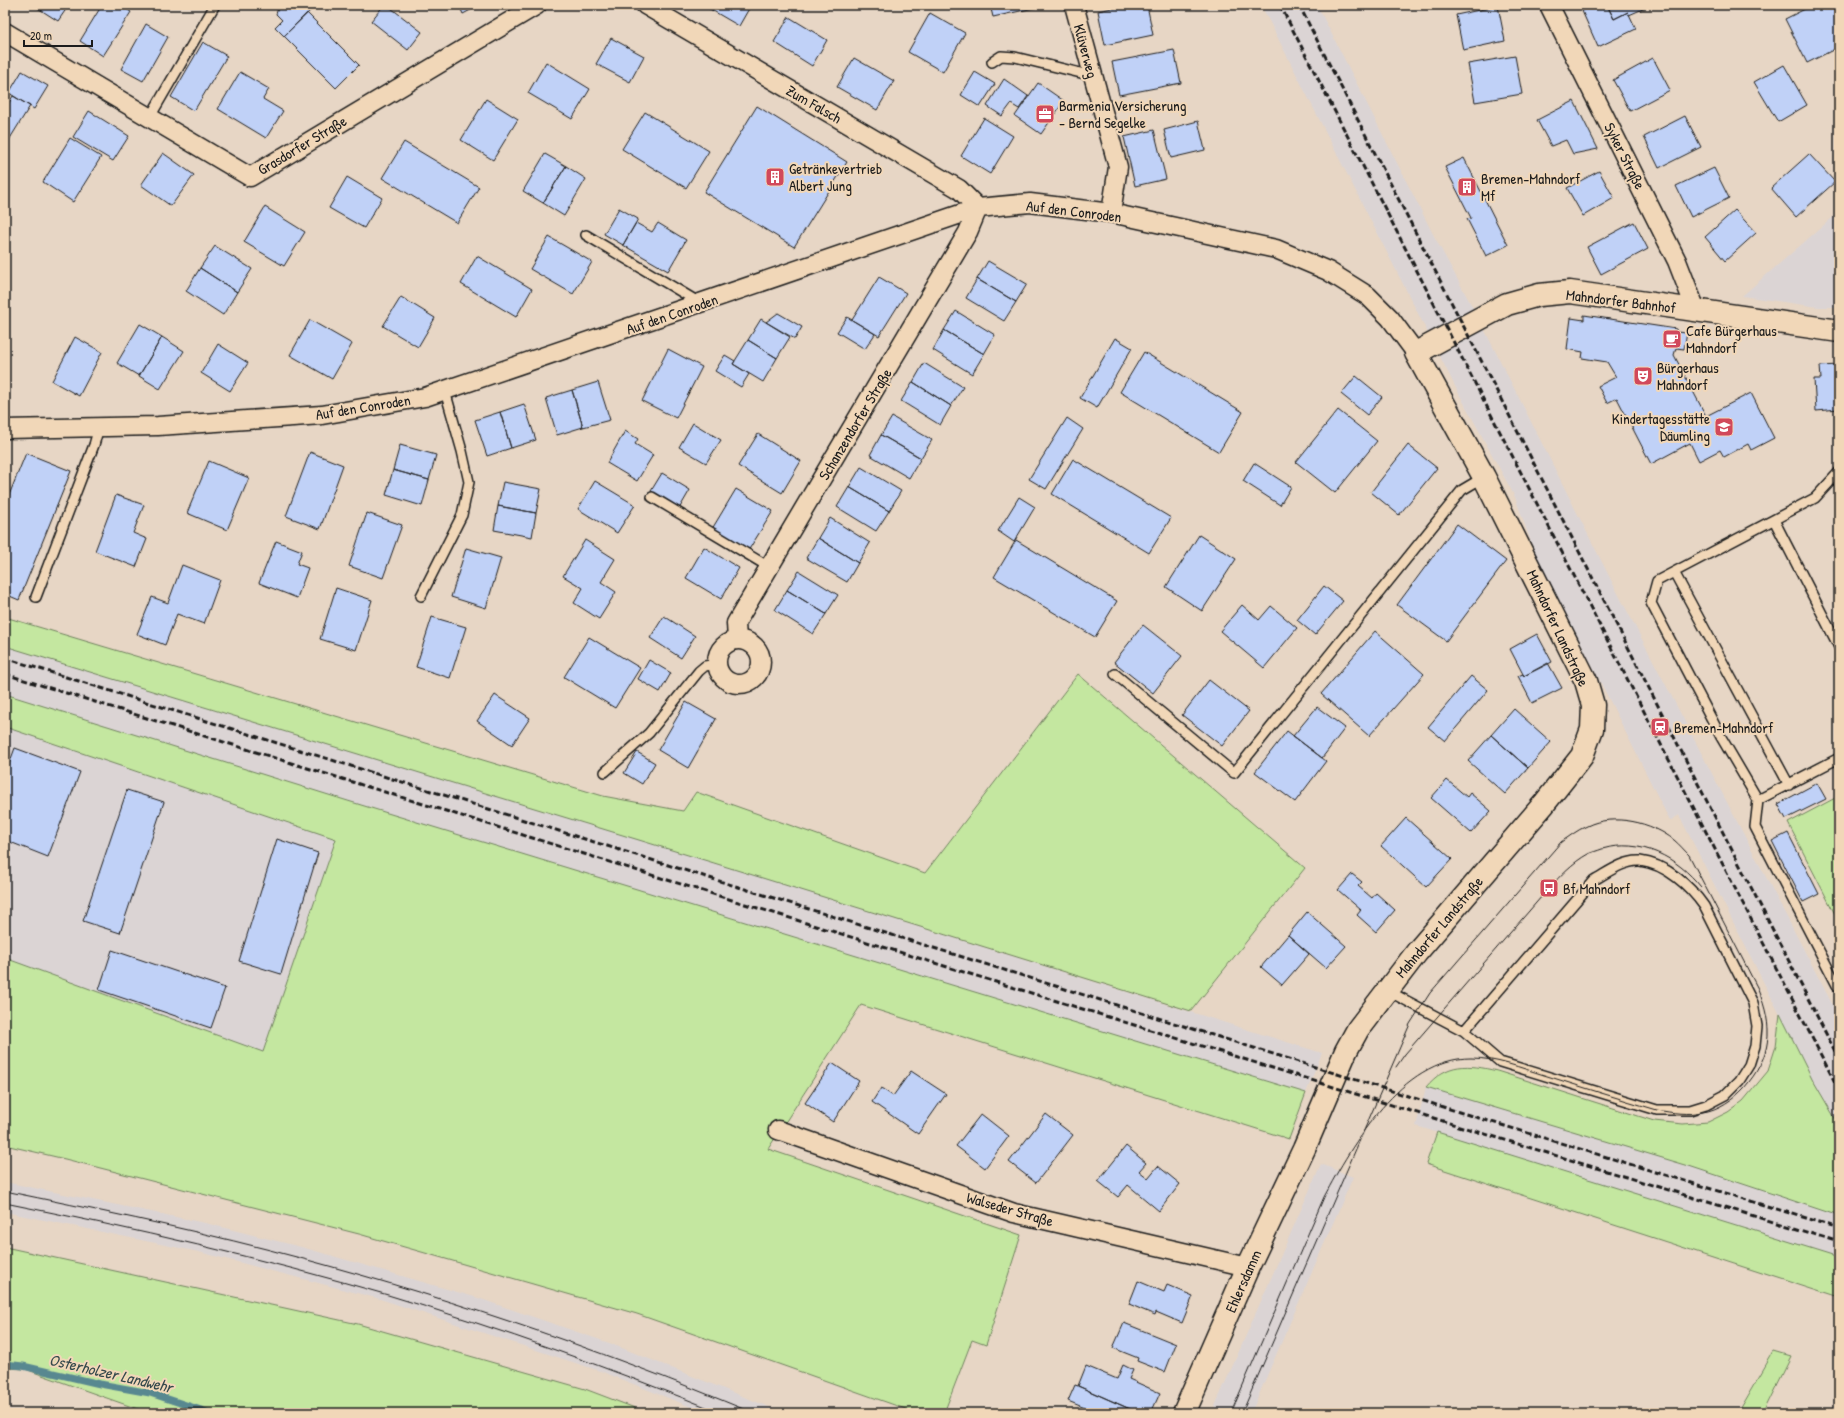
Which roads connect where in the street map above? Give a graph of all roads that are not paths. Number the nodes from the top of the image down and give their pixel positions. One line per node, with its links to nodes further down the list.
1 (215, 5): 9 (lane)
2 (537, 5): 9 (street, Grasdorfer Straße)
3 (645, 5): 10 (street, Zum Falsch)
4 (1074, 5): 8 (street, Klüverweg)
5 (1549, 5): 15 (street, Syker Straße)
6 (5, 32): 9 (street, Grasdorfer Straße)
7 (992, 62): 8 (lane)
8 (1093, 76): 11 (street, Klüverweg)
9 (150, 117)
10 (978, 208): 11 (street, Auf den Conroden); 14 (street, Auf den Conroden); 25 (street, Schanzendorfer Straße)
11 (1111, 213): 13 (street, Auf den Conroden)
12 (586, 235): 14 (lane)
13 (1328, 271): 17 (street, Mahndorfer Landstraße)
14 (701, 304): 18 (street, Auf den Conroden)
15 (1696, 310): 16 (street, Mahndorfer Bahnhof); 17 (street, Mahndorfer Bahnhof)
16 (1839, 331)
17 (1416, 353): 22 (street, Mahndorfer Landstraße)
18 (445, 391): 19 (street, Auf den Conroden); 27 (lane)
19 (99, 427): 20 (street, Auf den Conroden); 28 (lane)
20 (5, 429)
21 (1839, 472): 24 (lane)
22 (1484, 477): 32 (lane); 38 (street, Mahndorfer Landstraße)
23 (652, 497): 25 (lane)
24 (1774, 520): 26 (lane); 30 (lane)
25 (770, 567): 29 (street, Schanzendorfer Straße)
26 (1674, 572): 35 (lane); 36 (lane)
27 (421, 596)
28 (36, 597)
29 (737, 640): 31 (street); 31 (street)
30 (1839, 646)
31 (718, 664): 34 (lane)
32 (1115, 674)
33 (1839, 758): 35 (lane)
34 (605, 772)
35 (1789, 785): 36 (lane)
36 (1758, 800): 37 (lane)
37 (1839, 989)
38 (1386, 990): 39 (lane); 41 (street, Mahndorfer Landstraße)
39 (1464, 1031): 39 (lane)
40 (778, 1130): 42 (street, Walseder Straße)
41 (1304, 1149): 42 (street, Ehlersdamm)
42 (1248, 1267): 43 (street, Ehlersdamm)
43 (1184, 1413)

